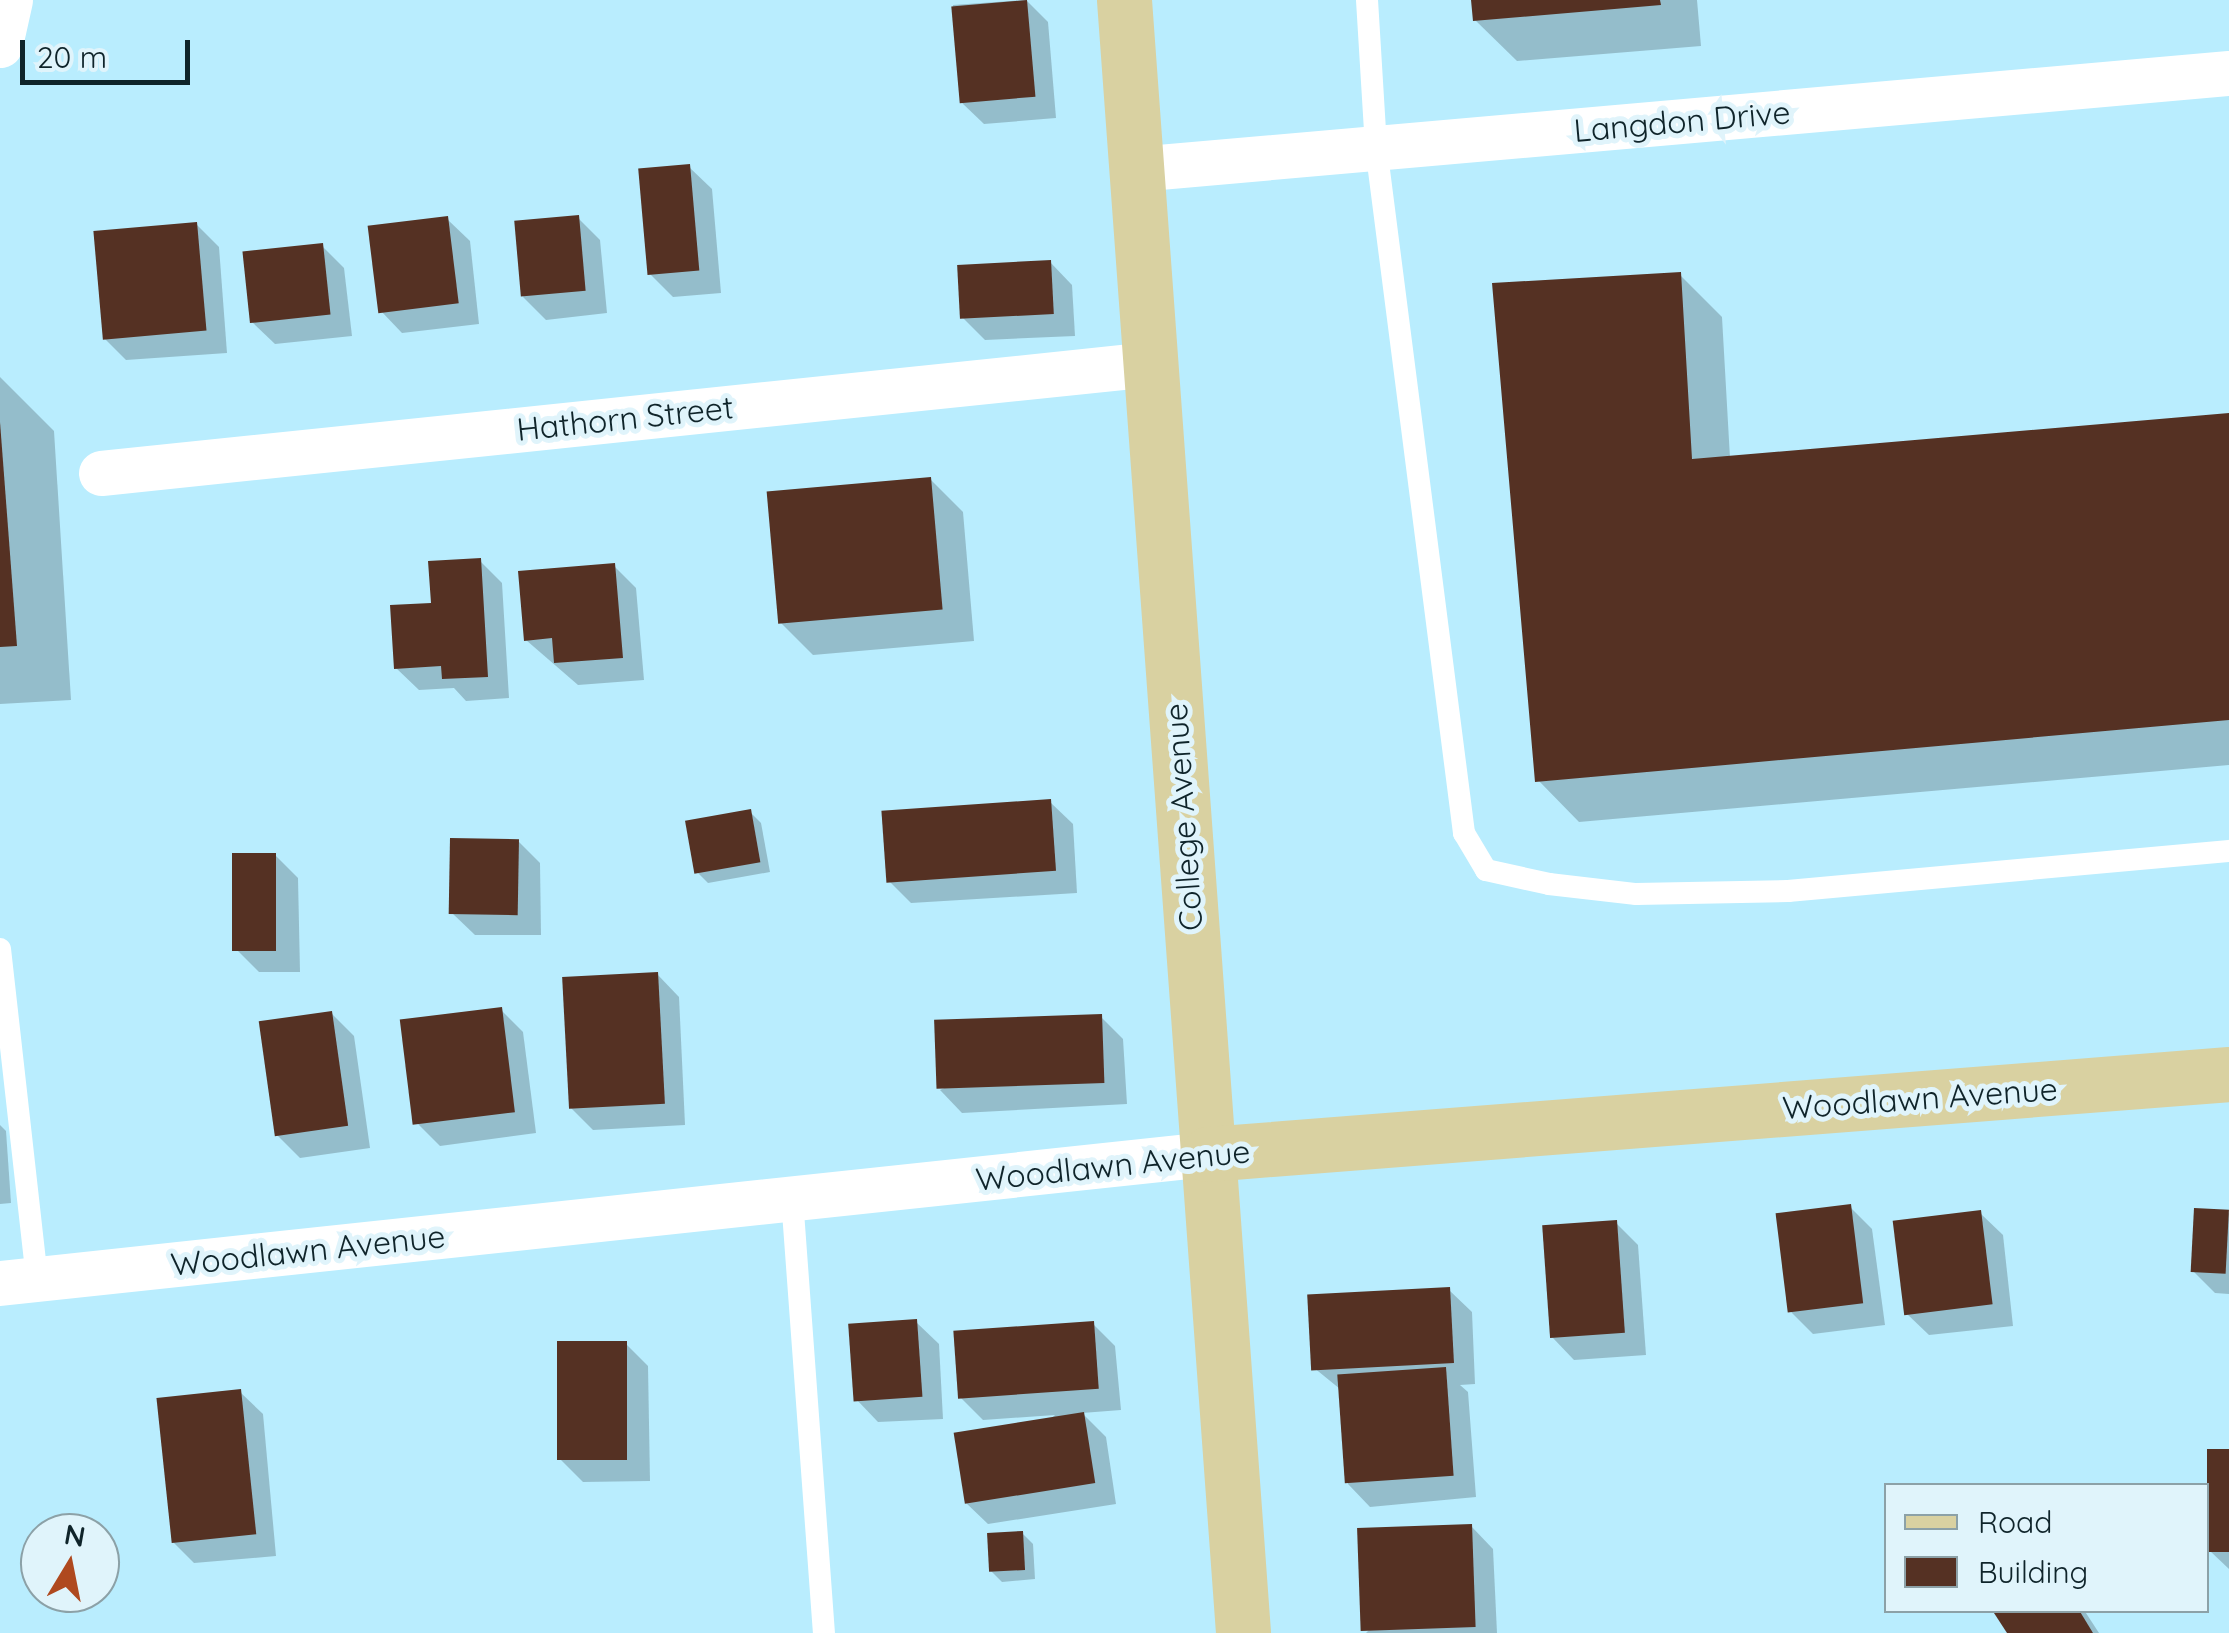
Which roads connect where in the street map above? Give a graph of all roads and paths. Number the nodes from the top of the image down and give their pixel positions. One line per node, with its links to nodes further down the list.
1 (10, 0): 4 (street)
2 (1124, 0): 7 (main road, College Avenue)
3 (1367, 0): 6 (lane)
4 (0, 46)
5 (2229, 74): 6 (street, Langdon Drive)
6 (1376, 147): 7 (street, Langdon Drive); 10 (lane)
7 (1136, 169): 8 (main road, College Avenue)
8 (1150, 364): 9 (street, Hathorn Street); 13 (main road, College Avenue)
9 (102, 473)
10 (2229, 851)
11 (0, 949): 15 (lane)
12 (2229, 1074): 13 (main road, Woodlawn Avenue)
13 (1208, 1154): 14 (street, Woodlawn Avenue); 17 (main road, College Avenue)
14 (792, 1198): 15 (street, Woodlawn Avenue); 16 (lane)
15 (18, 1281)
16 (824, 1633)
17 (1243, 1633)

